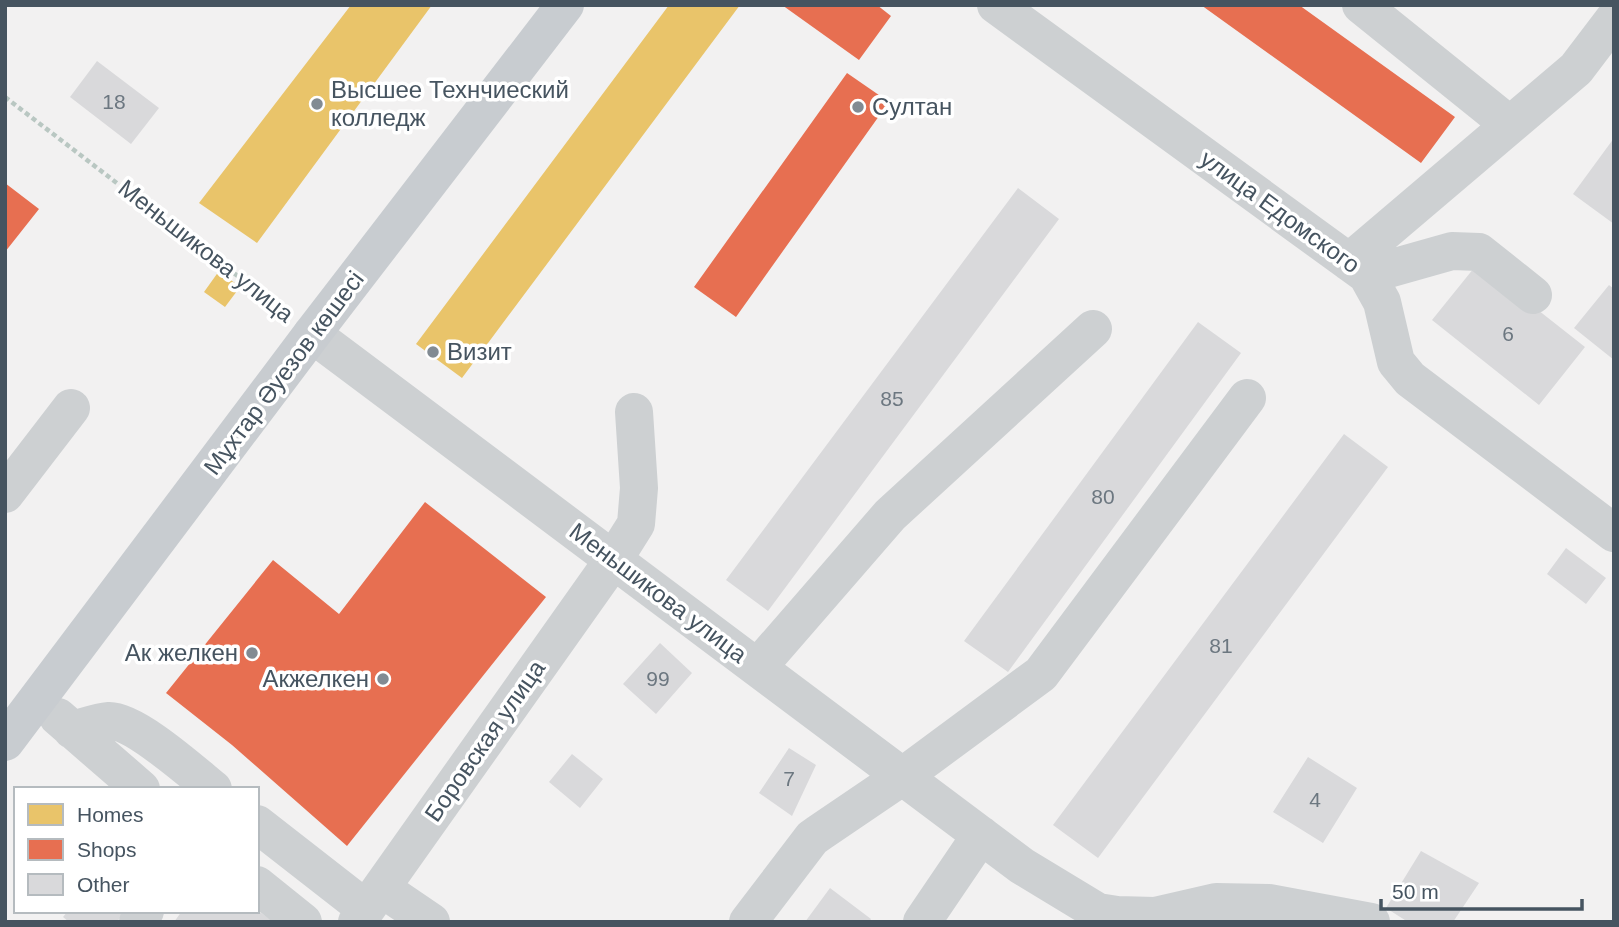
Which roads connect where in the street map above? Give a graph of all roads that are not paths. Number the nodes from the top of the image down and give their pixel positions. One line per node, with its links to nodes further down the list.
1 (565, 5): 9 (main road, Мұхтар Әуезов көшесі)
2 (1361, 5): 5 (street)
3 (1005, 8): 6 (street, улица Едомского)
4 (1614, 19): 5 (street)
5 (1510, 125): 6 (street)
6 (1358, 268): 7 (street); 14 (street, улица Едомского)
7 (1533, 295)
8 (1093, 329): 16 (street)
9 (312, 334): 15 (street, Меньшикова улица); 17 (main road, Мұхтар Әуезов көшесі)
10 (1247, 398): 20 (street)
11 (71, 408): 13 (street)
12 (634, 412): 15 (street, Боровская улица)
13 (5, 494)
14 (1614, 533)
15 (614, 559): 16 (street, Меньшикова улица); 26 (street, Боровская улица)
16 (758, 667): 20 (street, Меньшикова улица)
17 (37, 700): 18 (street); 19 (main road, Мұхтар Әуезов көшесі)
18 (72, 730): 21 (street); 22 (street)
19 (5, 742)
20 (902, 776): 24 (street, Меньшикова улица); 29 (street)
21 (139, 787)
22 (210, 787)
23 (259, 825): 26 (street)
24 (981, 835): 30 (street); 31 (street, Меньшикова улица)
25 (259, 887): 27 (street)
26 (368, 906): 28 (street)
27 (303, 922)
28 (431, 922)
29 (748, 922)
30 (922, 922)
31 (1371, 922)

